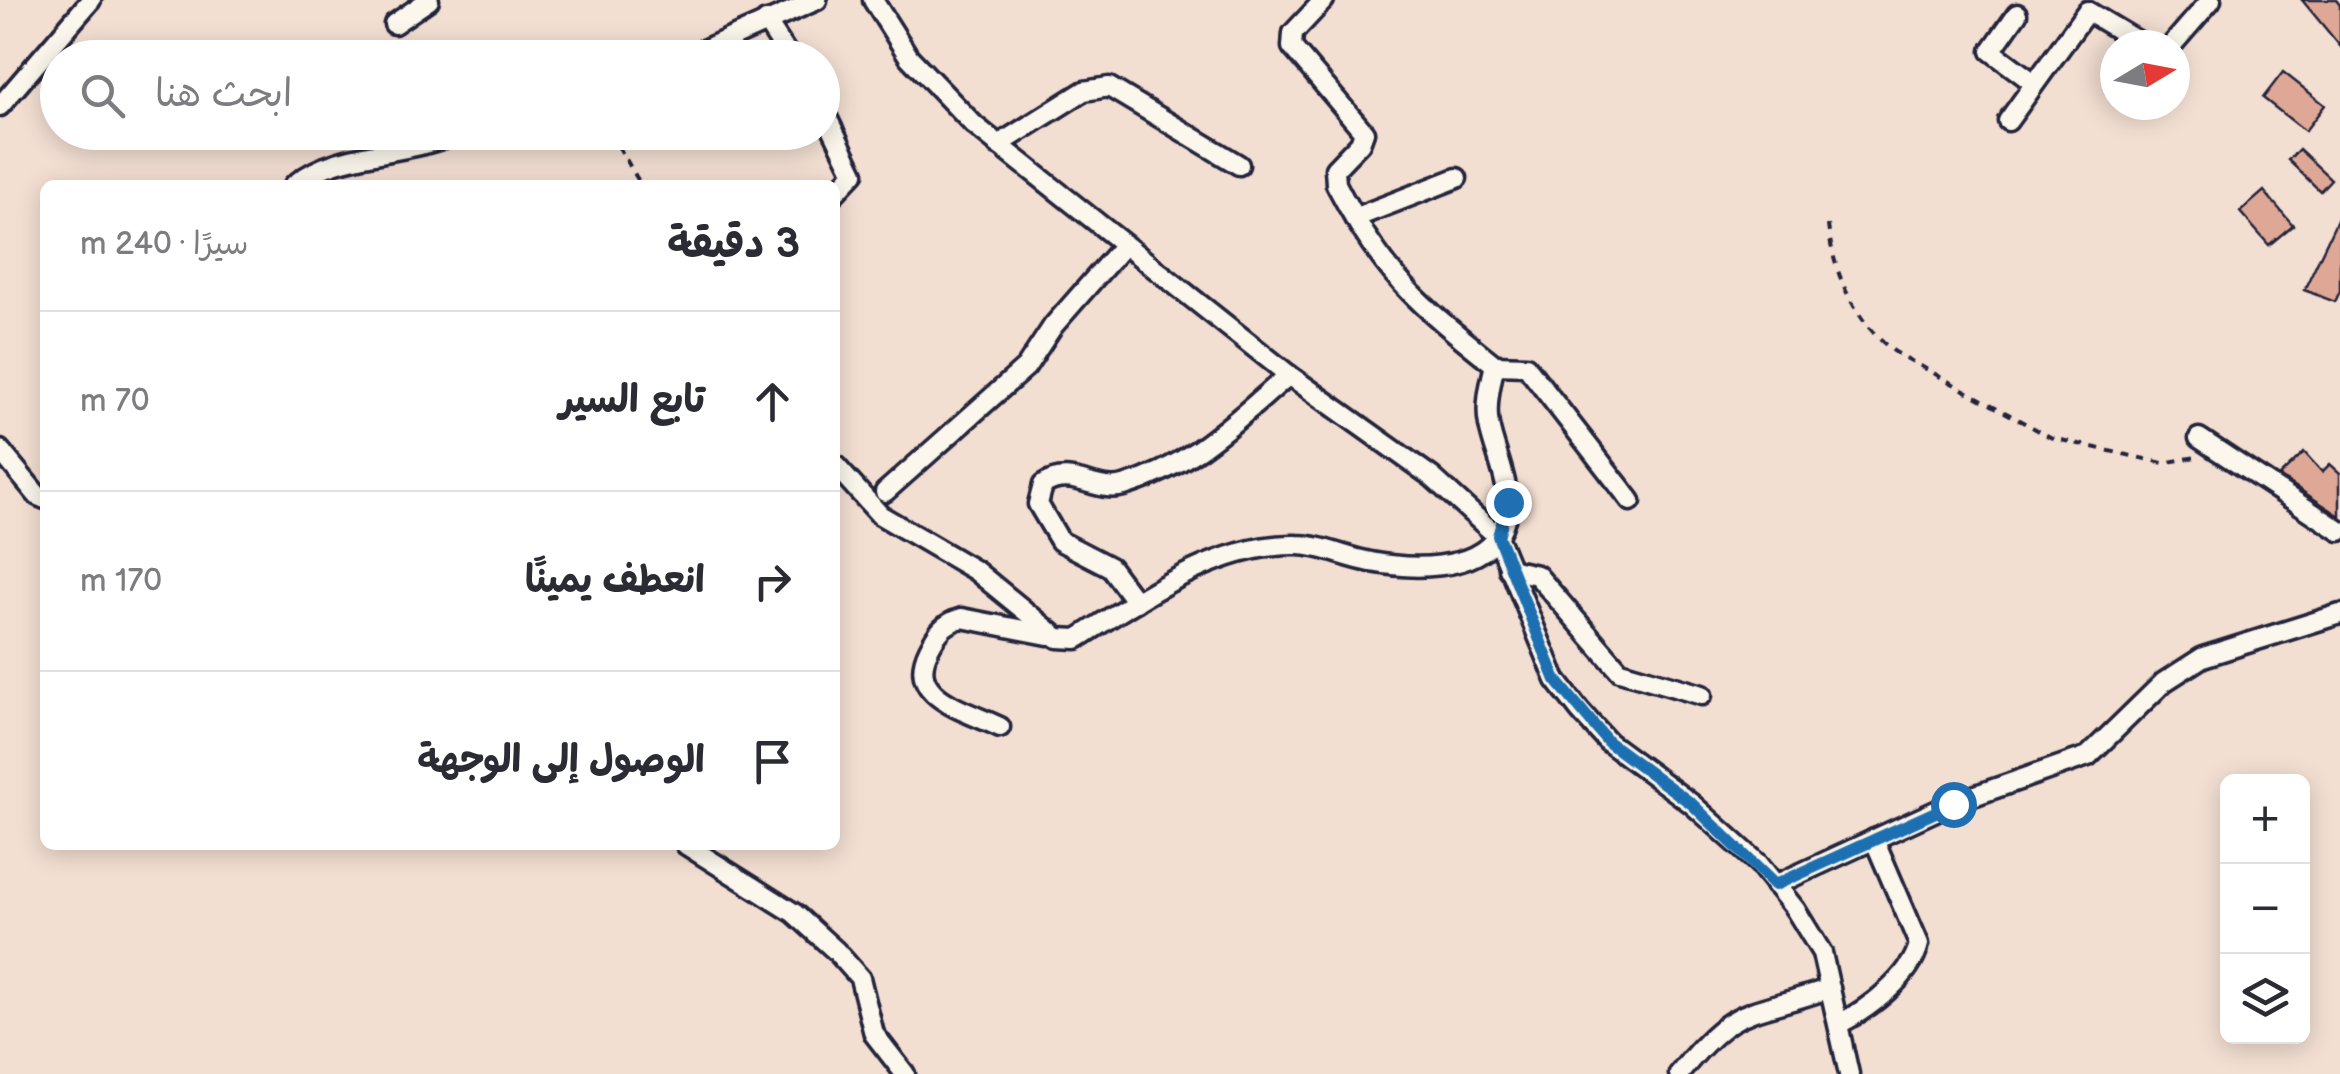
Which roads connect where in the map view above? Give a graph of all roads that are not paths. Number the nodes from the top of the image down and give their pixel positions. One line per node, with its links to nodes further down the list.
1 (91, 0): 13 (street)
2 (429, 0): 10 (street)
3 (817, 0): 9 (street)
4 (873, 0): 21 (street)
5 (1324, 0): 27 (street)
6 (2211, 0): 12 (street)
7 (2082, 6): 11 (street); 17 (street)
8 (2017, 14): 17 (street)
9 (766, 21): 14 (street); 15 (street)
10 (394, 24)
11 (2120, 30)
12 (2185, 30)
13 (57, 40)
14 (724, 40)
15 (778, 40)
16 (40, 59): 18 (street)
17 (2034, 83): 19 (street)
18 (0, 106)
19 (2008, 121)
20 (840, 144): 26 (street)
21 (998, 145): 23 (street); 28 (street)
22 (412, 150): 25 (street)
23 (1239, 165)
24 (1458, 178): 27 (street)
25 (304, 180)
26 (840, 188)
27 (1354, 218): 29 (street)
28 (1123, 246): 30 (street); 34 (street)
29 (1495, 365): 36 (street); 38 (street)
30 (1289, 375): 38 (street); 40 (street)
31 (2199, 438): 37 (street)
32 (0, 450): 35 (street)
33 (840, 471): 42 (street)
34 (886, 492)
35 (40, 494)
36 (1631, 501)
37 (2340, 531)
38 (1498, 536): 39 (street); 40 (street)
39 (1508, 569): 43 (street); 47 (street)
40 (1136, 602): 42 (street)
41 (2340, 614): 45 (street)
42 (1058, 638): 44 (street)
43 (1702, 695)
44 (1000, 728)
45 (1874, 839): 47 (street); 49 (street)
46 (694, 850): 50 (street)
47 (1775, 885): 48 (street)
48 (1830, 988): 49 (street); 51 (street)
49 (1839, 1024): 52 (street)
50 (905, 1074)
51 (1679, 1074)
52 (1849, 1074)

